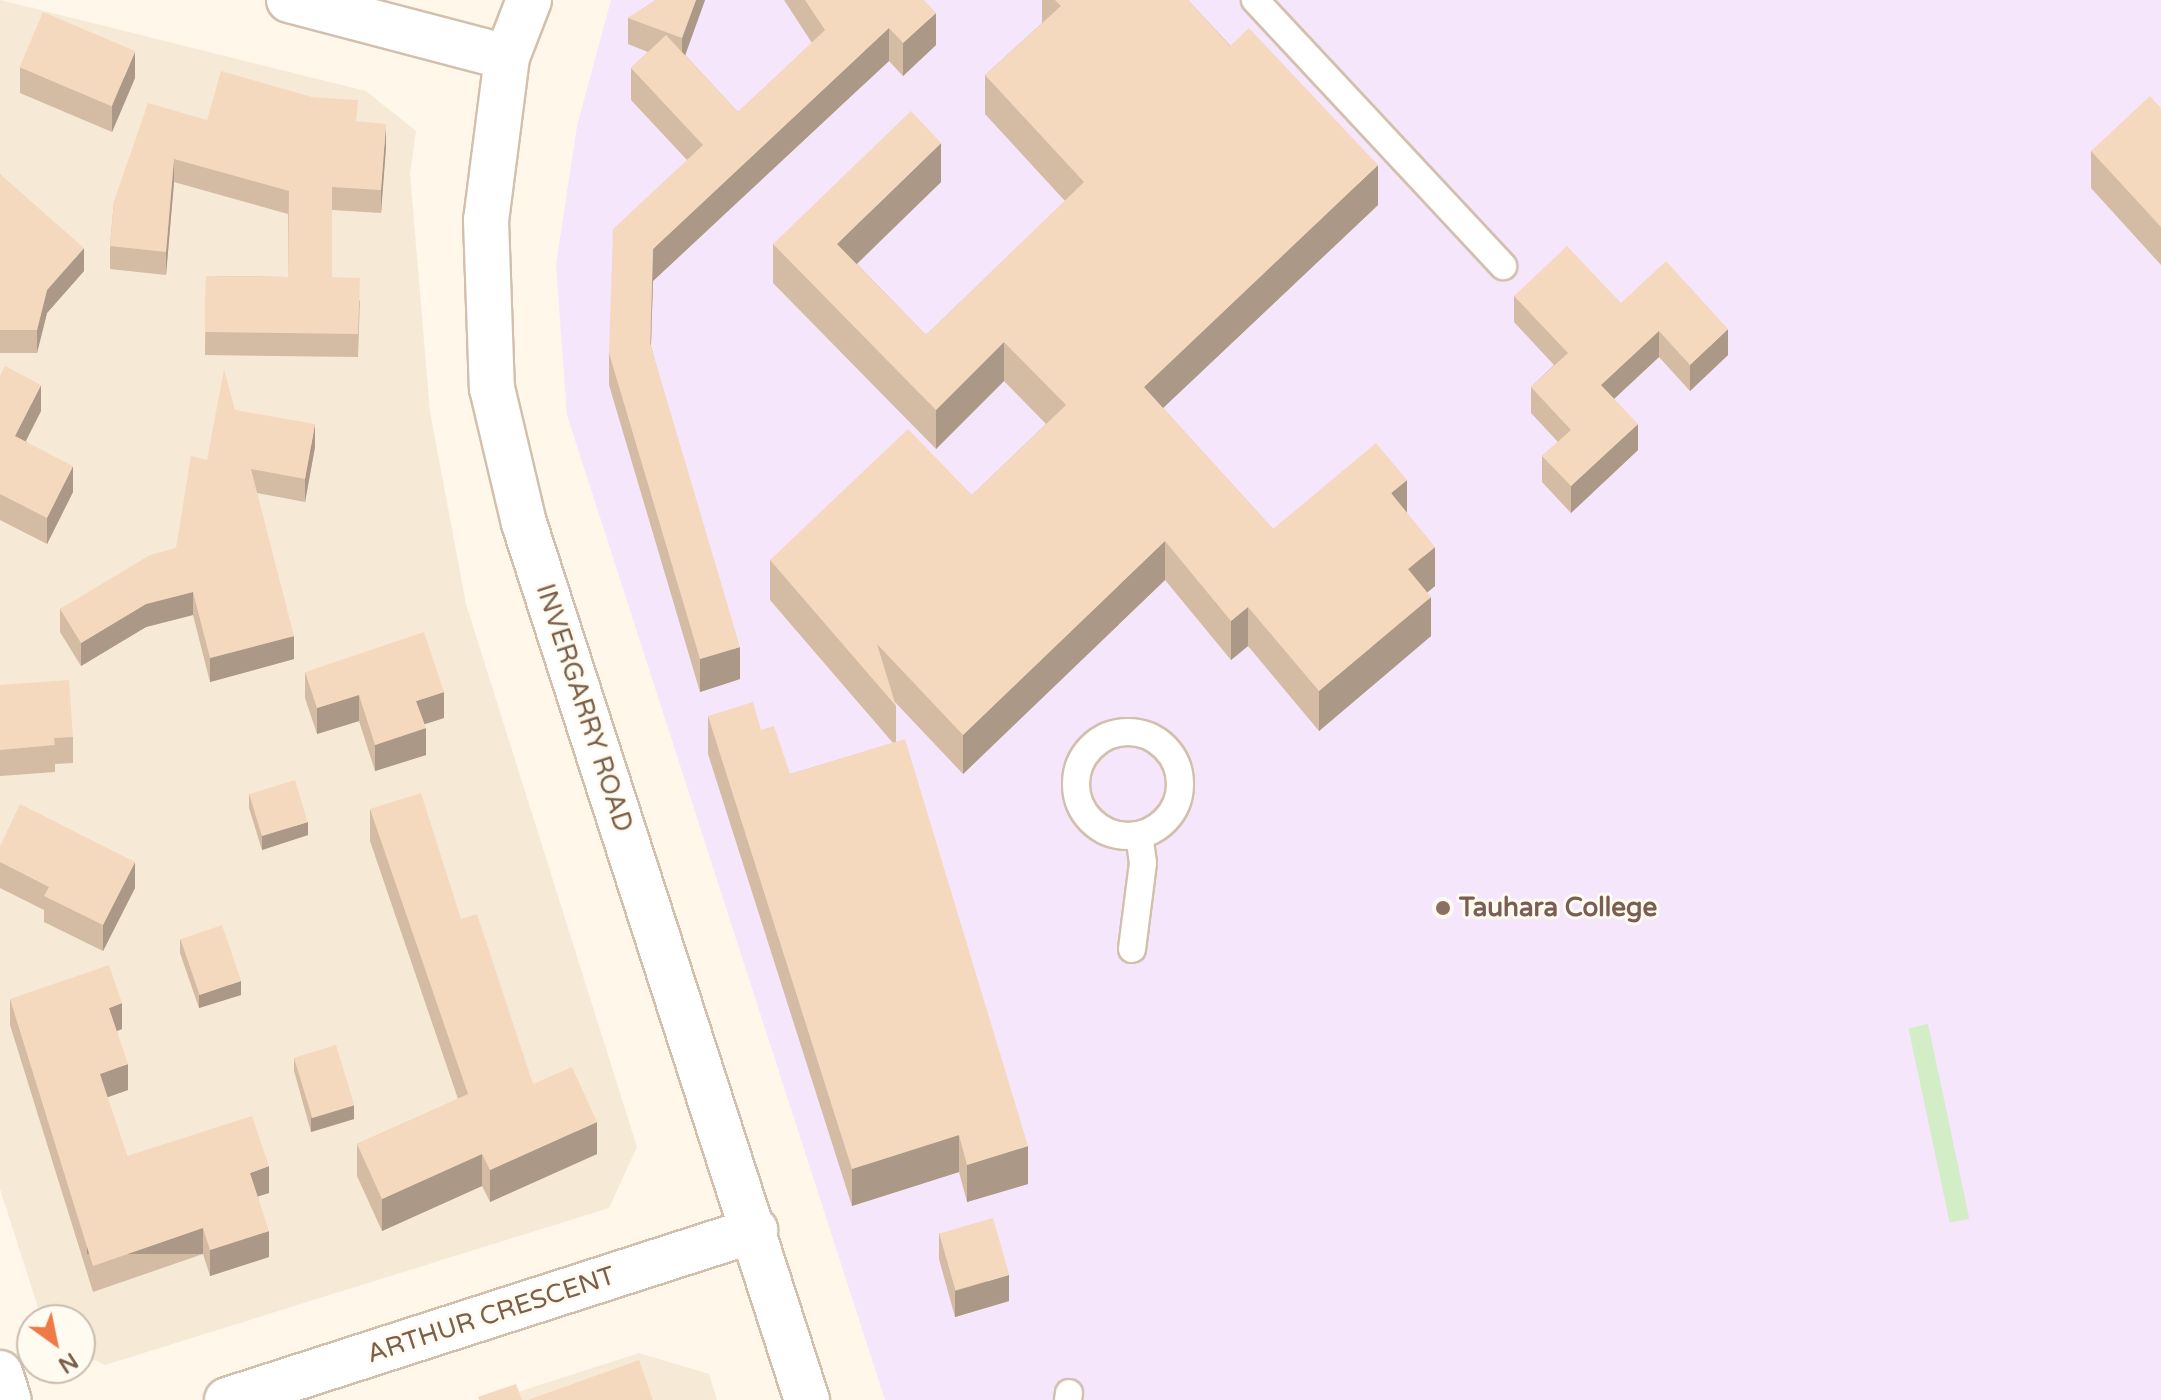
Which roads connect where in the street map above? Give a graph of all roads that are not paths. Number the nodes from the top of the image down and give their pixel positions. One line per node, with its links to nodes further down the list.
1 (289, 0): 4 (street)
2 (529, 0): 4 (street, INVERGARRY ROAD)
3 (1255, 0): 5 (lane)
4 (507, 57): 8 (street, INVERGARRY ROAD)
5 (1503, 266)
6 (1139, 835): 6 (lane); 7 (lane)
7 (1132, 949)
8 (755, 1230): 11 (street, ARTHUR CRESCENT); 12 (street, INVERGARRY ROAD)
9 (0, 1373): 10 (street)
10 (9, 1400)
11 (227, 1400)
12 (807, 1400)

